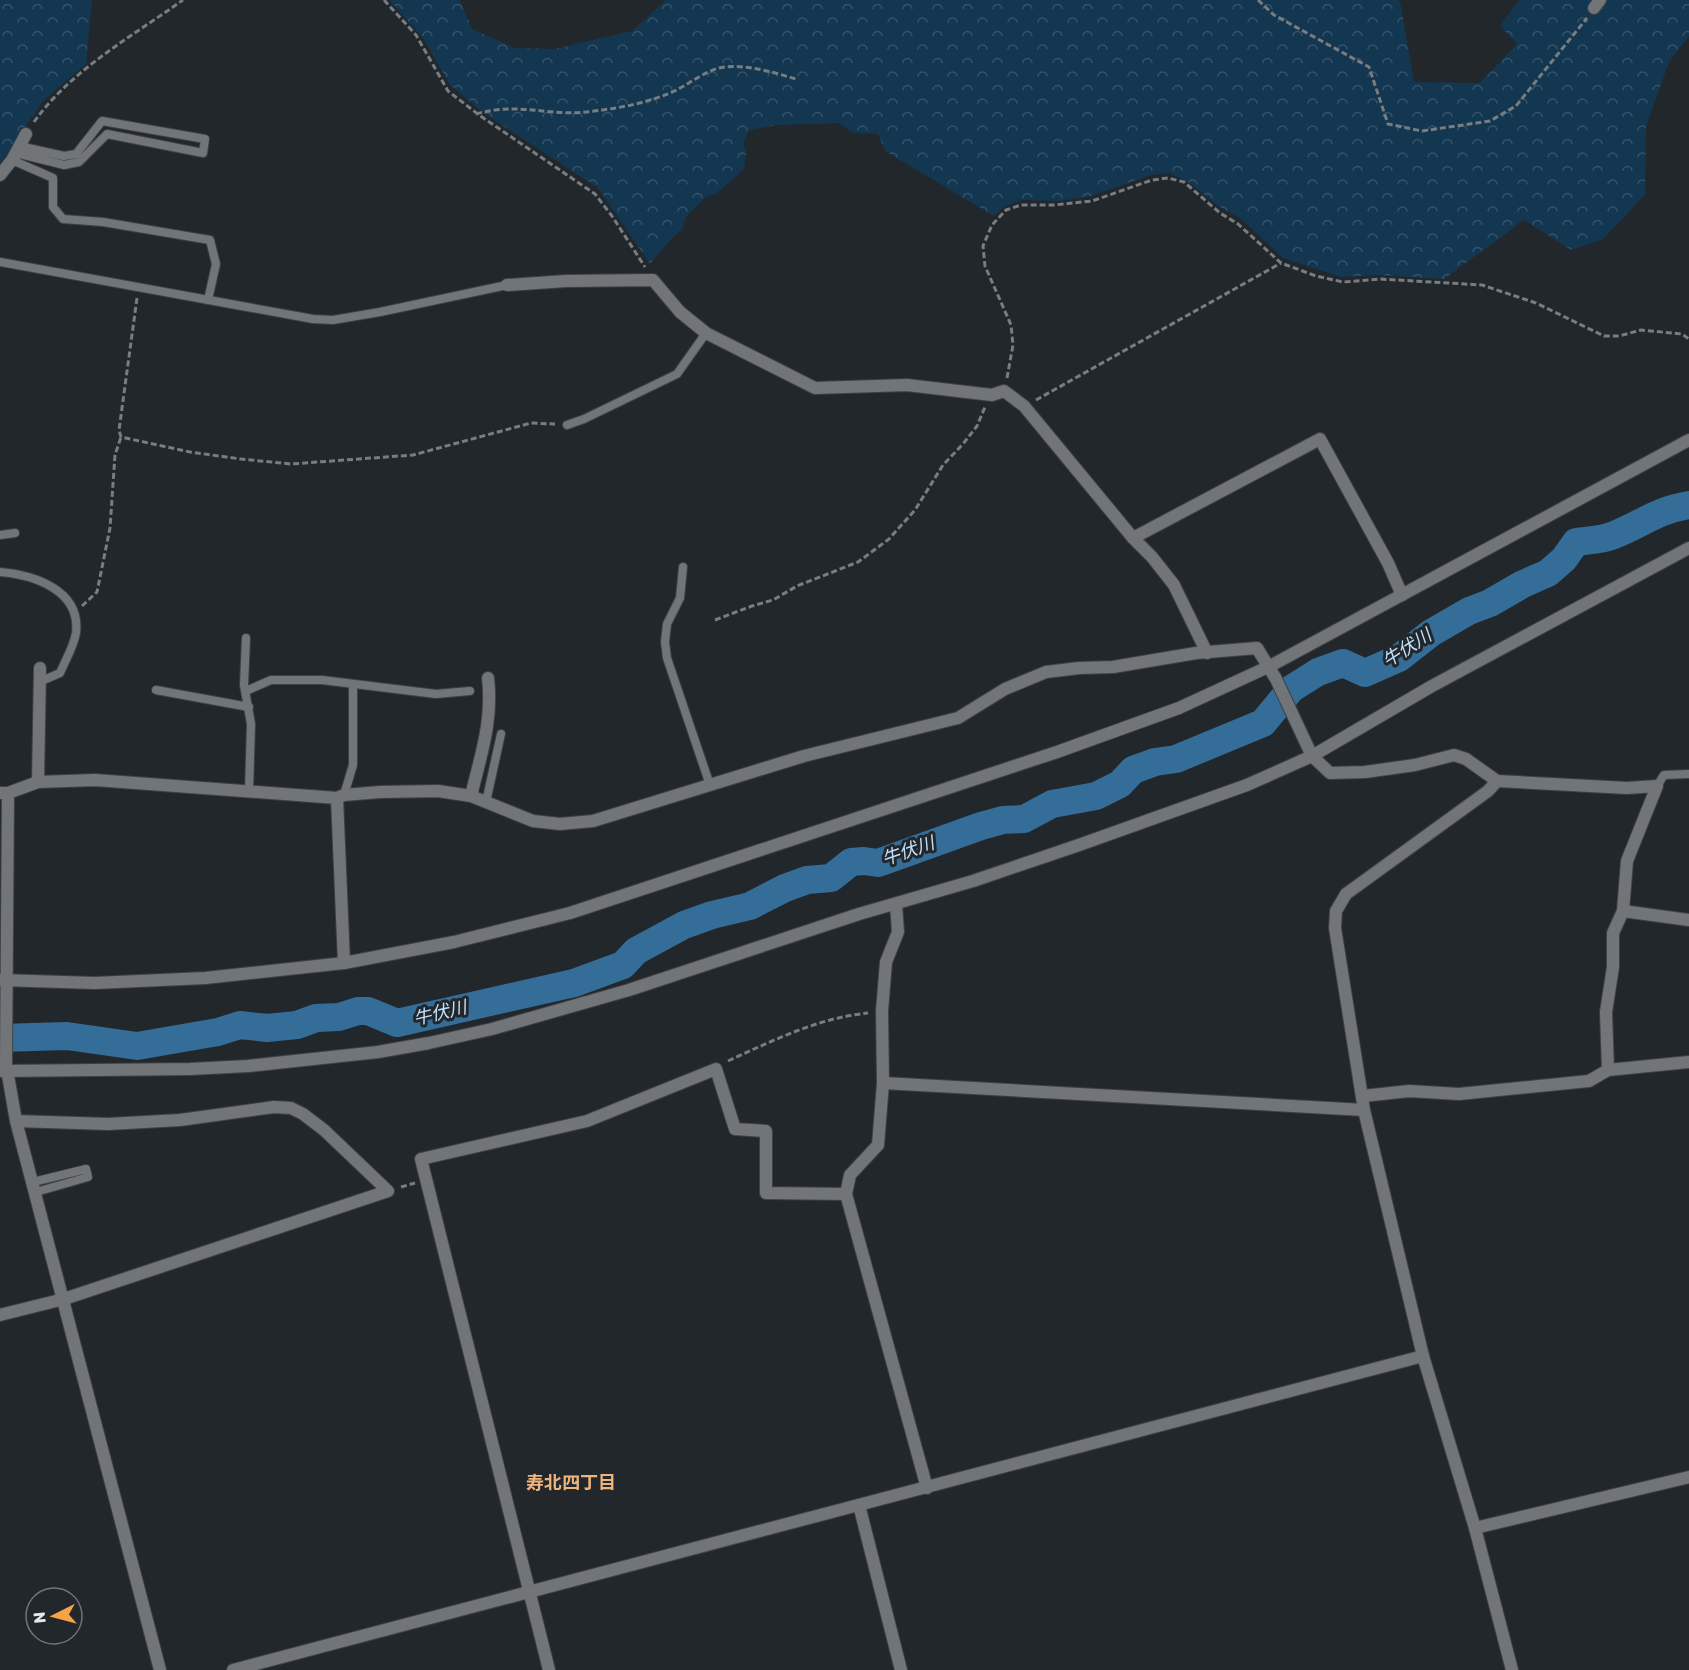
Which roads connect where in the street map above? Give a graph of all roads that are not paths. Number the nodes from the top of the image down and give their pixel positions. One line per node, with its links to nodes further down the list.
1 (26, 134): 2 (street)
2 (16, 153): 2 (lane); 3 (street); 6 (lane)
3 (0, 174)
4 (0, 262): 6 (lane)
5 (507, 285): 6 (lane); 7 (street)
6 (208, 300)
7 (706, 333): 8 (lane); 12 (street)
8 (567, 425)
9 (1689, 440): 16 (street)
10 (15, 533): 11 (lane)
11 (0, 535)
12 (1133, 538): 16 (street); 18 (street)
13 (1689, 548): 29 (street)
14 (683, 567): 33 (lane)
15 (0, 572): 22 (lane)
16 (1402, 595): 19 (street)
17 (246, 638): 25 (lane)
18 (1207, 653): 19 (street); 33 (street)
19 (1270, 666): 29 (street); 43 (street)
20 (40, 668): 22 (street)
21 (488, 678): 37 (street)
22 (39, 682): 32 (street)
23 (353, 684): 25 (lane); 26 (lane); 38 (lane)
24 (156, 690): 27 (lane)
25 (246, 691): 27 (lane)
26 (470, 691)
27 (249, 707): 35 (lane)
28 (501, 734): 39 (lane)
29 (1312, 756): 31 (street); 40 (street)
30 (1689, 774): 34 (lane)
31 (1497, 781): 34 (street); 49 (street)
32 (38, 782): 35 (street); 36 (street)
33 (710, 785): 39 (street)
34 (1657, 786): 41 (street)
35 (249, 791): 38 (street)
36 (4, 793): 44 (street)
37 (471, 796): 38 (street); 39 (street)
38 (340, 797): 43 (street)
39 (486, 802)
40 (896, 904): 46 (street); 48 (street)
41 (1623, 911): 42 (street); 47 (street)
42 (1689, 920)
43 (344, 963): 44 (street)
44 (5, 984): 46 (street)
45 (1689, 1062): 47 (street)
46 (4, 1069): 51 (street)
47 (1608, 1070): 49 (street)
48 (883, 1083): 50 (street); 53 (street)
49 (1363, 1096): 50 (street)
50 (1364, 1110): 56 (street)
51 (16, 1121): 52 (street); 54 (street)
52 (34, 1187): 52 (lane); 54 (street)
53 (846, 1194): 58 (street); 61 (street)
54 (64, 1299): 55 (street); 62 (street)
55 (0, 1316)
56 (1423, 1356): 58 (street); 60 (street)
57 (1689, 1478): 60 (street)
58 (927, 1488): 59 (street)
59 (859, 1505): 61 (street); 65 (street)
60 (1475, 1528): 66 (street)
61 (529, 1593): 63 (street); 64 (street)
62 (160, 1670)
63 (232, 1670)
64 (549, 1670)
65 (901, 1670)
66 (1512, 1670)

